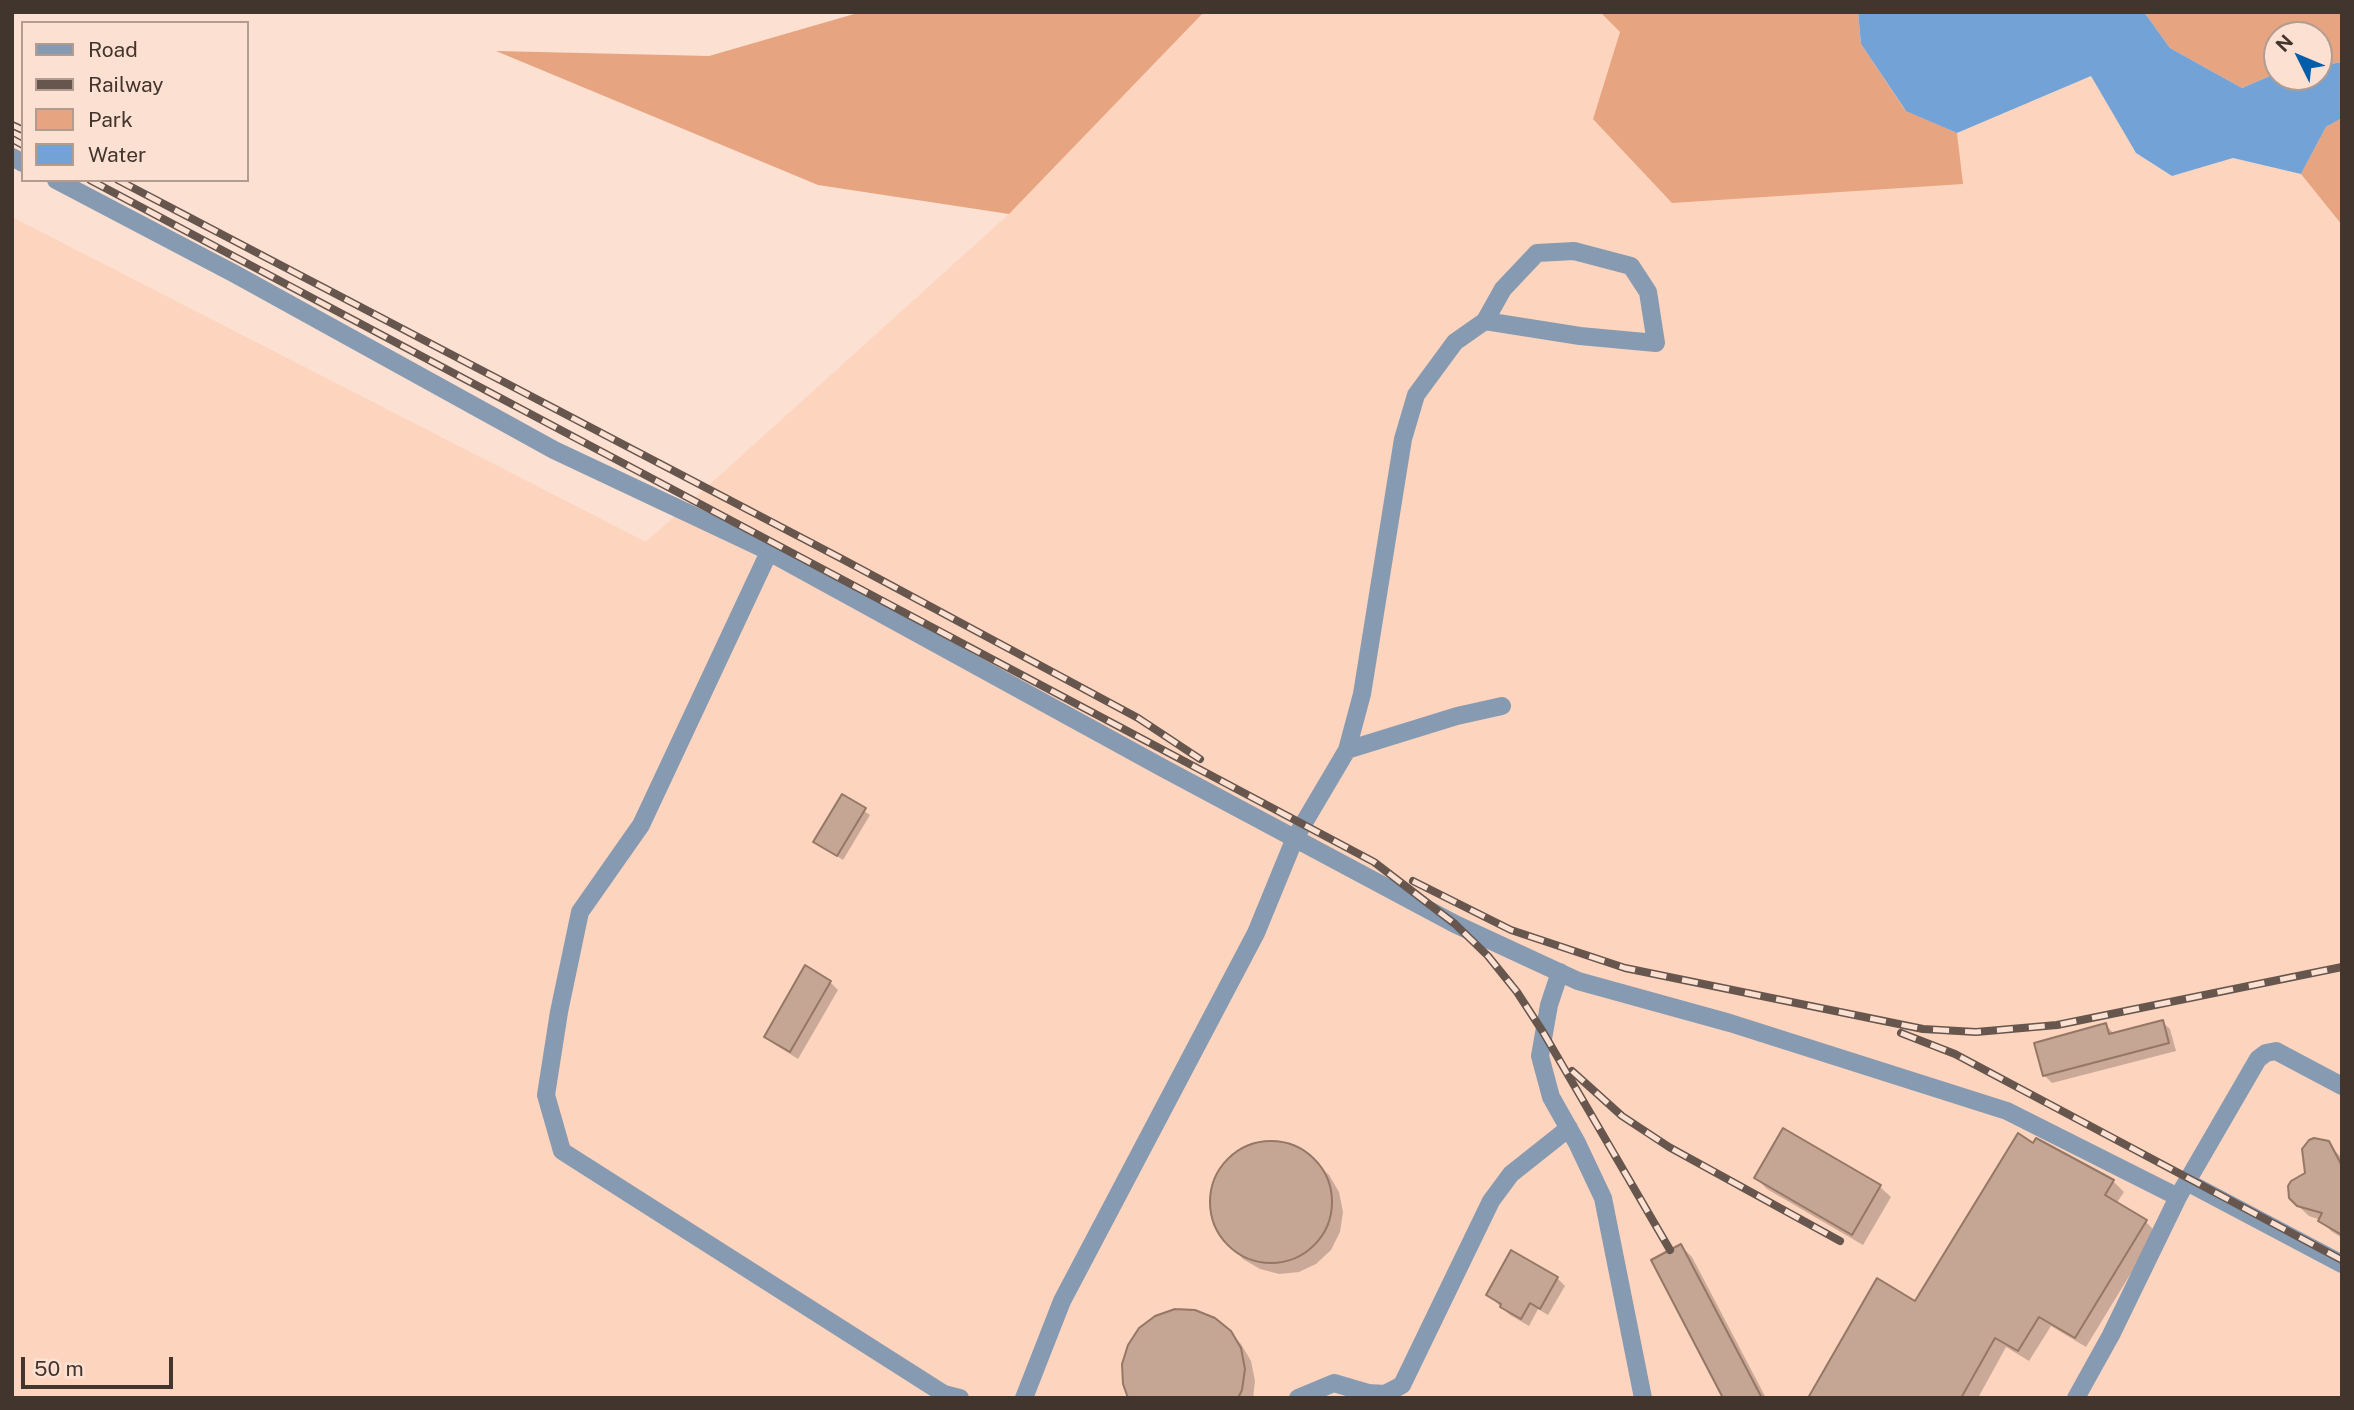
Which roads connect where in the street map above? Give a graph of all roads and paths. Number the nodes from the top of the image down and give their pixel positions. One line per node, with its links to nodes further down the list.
1 (60, 182): 3 (lane)
2 (1485, 321): 2 (lane); 5 (lane)
3 (769, 552): 6 (lane); 12 (lane)
4 (1502, 706): 5 (lane)
5 (1347, 750): 6 (lane)
6 (1295, 838): 7 (lane); 13 (lane)
7 (1560, 972): 9 (lane); 10 (lane)
8 (2342, 1086): 10 (lane)
9 (1569, 1128): 14 (lane); 15 (lane)
10 (2183, 1190): 11 (lane); 16 (lane)
11 (2342, 1264)
12 (960, 1398)
13 (1024, 1398)
14 (1298, 1398)
15 (1643, 1398)
16 (2076, 1398)

